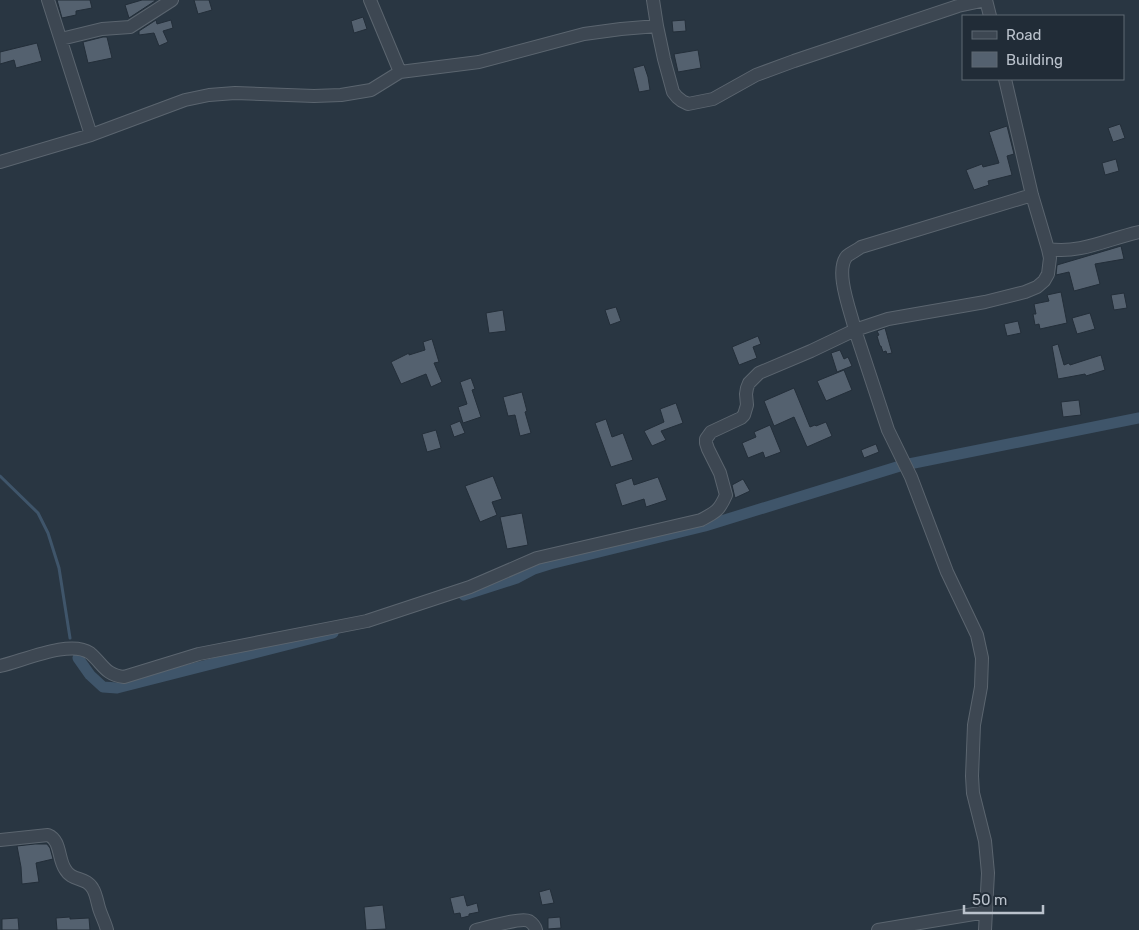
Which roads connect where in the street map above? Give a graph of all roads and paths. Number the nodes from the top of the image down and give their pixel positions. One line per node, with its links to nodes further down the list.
1 (48, 0): 9 (street)
2 (172, 0): 9 (street)
3 (370, 0): 10 (street)
4 (653, 0): 8 (street)
5 (986, 0): 6 (street); 7 (street)
6 (958, 3): 8 (street)
7 (990, 15)
8 (657, 26): 10 (street)
9 (61, 39): 12 (street)
10 (400, 72): 12 (street)
11 (1005, 80): 14 (street)
12 (91, 135): 13 (street)
13 (0, 162)
14 (1032, 195): 16 (street); 17 (street)
15 (1139, 232): 16 (street)
16 (1048, 249): 17 (street)
17 (855, 330): 18 (street); 20 (street)
18 (0, 666)
19 (0, 840): 21 (street)
20 (986, 912): 24 (street); 25 (street)
21 (107, 930)
22 (476, 930): 23 (street)
23 (536, 930)
24 (878, 930)
25 (984, 930)

